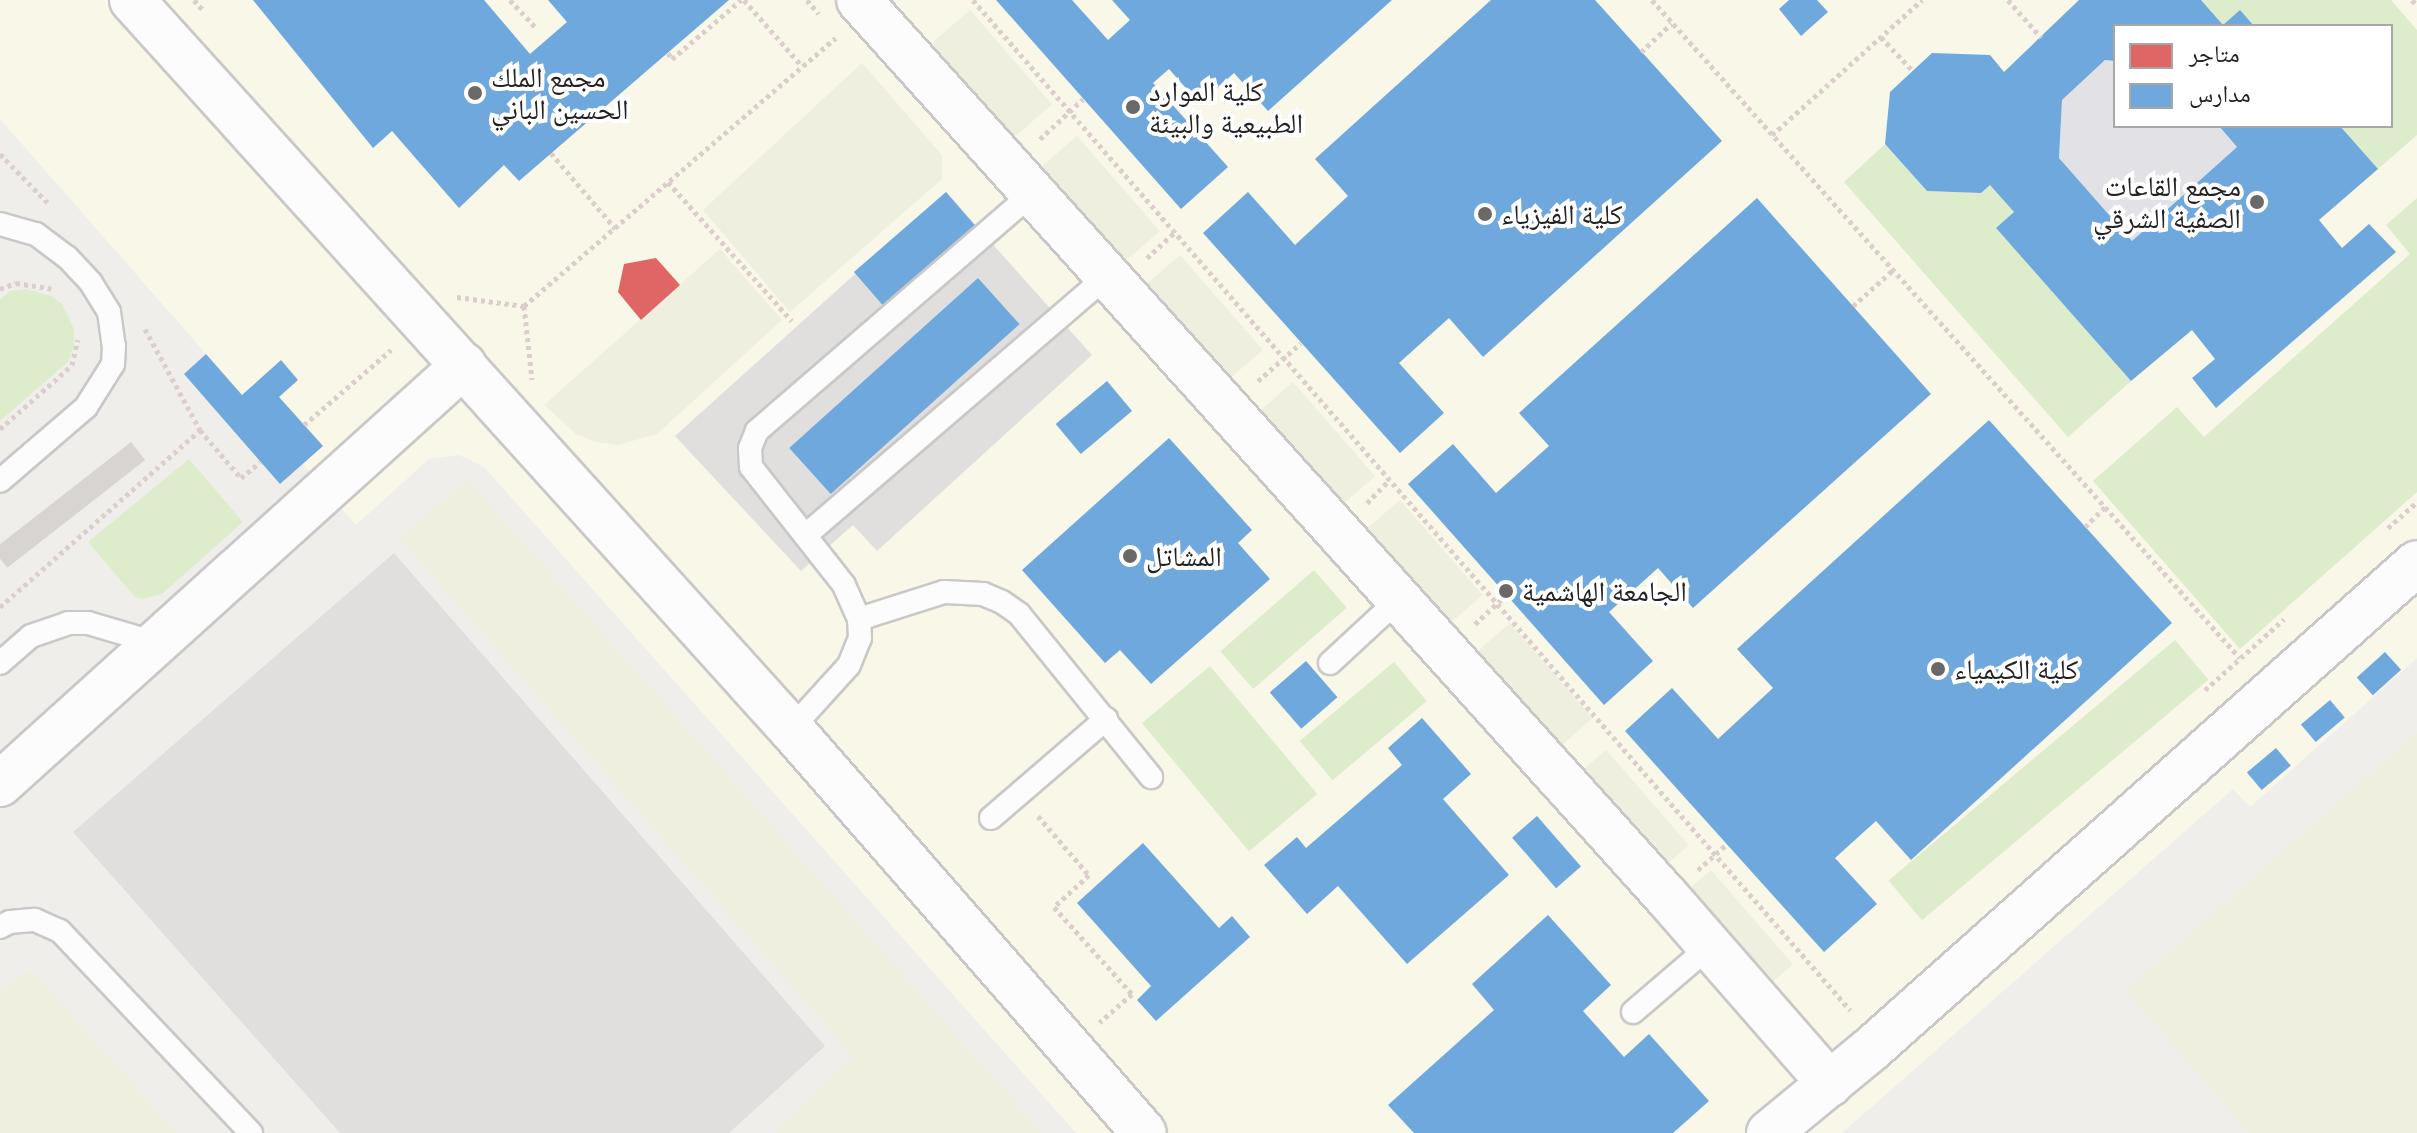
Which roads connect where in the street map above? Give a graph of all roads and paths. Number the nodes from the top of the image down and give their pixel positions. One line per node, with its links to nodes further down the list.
1 (132, 0): 33 (street)
2 (510, 0): 12 (path)
3 (743, 0): 16 (path); 17 (path)
4 (973, 0): 20 (path)
5 (1652, 0): 11 (path)
6 (1922, 0): 13 (path)
7 (2008, 0): 14 (path)
8 (2412, 0): 10 (path)
9 (863, 5): 17 (path); 23 (street)
10 (2417, 5)
11 (1672, 23): 15 (path); 21 (path)
12 (535, 27)
13 (1881, 37): 18 (path); 21 (path)
14 (2041, 37)
15 (1641, 52)
16 (668, 53)
17 (802, 66): 24 (path)
18 (1913, 71)
19 (1083, 99): 20 (path)
20 (1070, 112): 23 (path); 37 (path)
21 (1772, 135): 27 (path)
22 (551, 153): 26 (path)
23 (1022, 179): 28 (street); 49 (lane)
24 (668, 182): 26 (path); 34 (path)
25 (0, 224): 46 (lane)
26 (615, 228): 31 (path)
27 (1893, 270): 32 (path); 47 (path)
28 (1106, 277): 40 (street); 49 (lane)
29 (0, 289): 30 (path)
30 (59, 294)
31 (524, 306): 33 (path); 39 (path)
32 (1853, 306)
33 (440, 309): 38 (street); 41 (path)
34 (792, 321)
35 (78, 335): 42 (path)
36 (1301, 343): 37 (path)
37 (1284, 358): 40 (path); 68 (path)
38 (464, 365): 54 (street); 61 (street)
39 (533, 383)
40 (1227, 408): 51 (street)
41 (304, 425)
42 (0, 429)
43 (200, 430): 52 (path)
44 (260, 462): 45 (path)
45 (241, 478)
46 (0, 481)
47 (2105, 507): 48 (path); 55 (path)
48 (2085, 527)
49 (806, 535): 53 (lane)
50 (2417, 563): 58 (street)
51 (1399, 599): 57 (lane); 67 (street)
52 (0, 607)
53 (859, 619): 60 (lane); 61 (lane)
54 (156, 643): 56 (lane); 63 (street)
55 (2240, 659): 58 (path); 59 (path)
56 (0, 663)
57 (1330, 663)
58 (2272, 695): 71 (street)
59 (2193, 701)
60 (1106, 719): 62 (lane); 64 (lane)
61 (791, 729): 73 (street)
62 (1151, 777)
63 (0, 784)
64 (1019, 794): 65 (lane); 69 (path)
65 (991, 818)
66 (0, 927): 72 (lane)
67 (1710, 946): 70 (lane); 71 (street)
68 (1860, 1000)
69 (1119, 1006)
70 (1633, 1012)
71 (1830, 1084): 74 (street)
72 (251, 1133)
73 (1144, 1133)
74 (1769, 1133)

